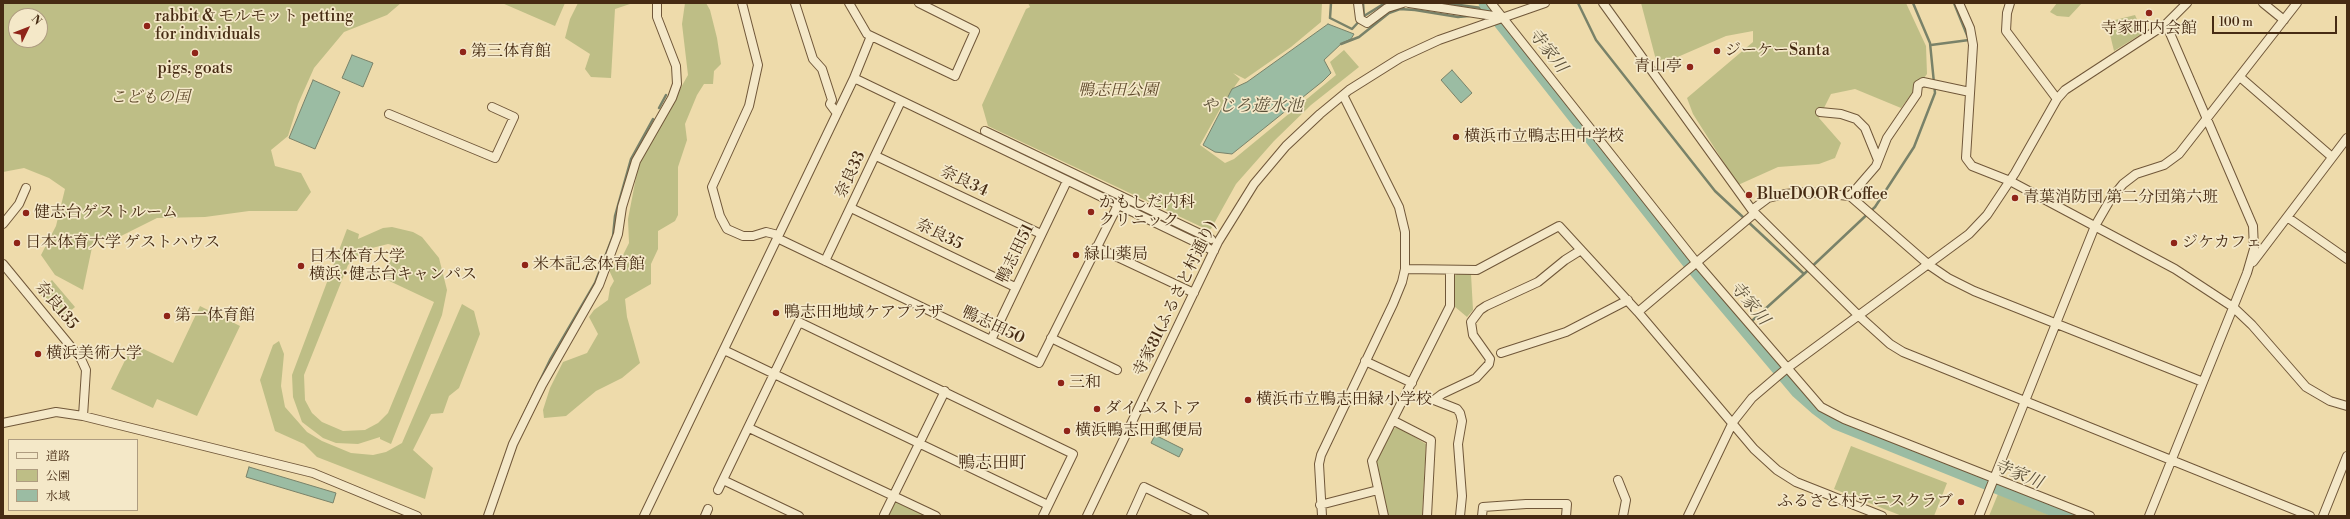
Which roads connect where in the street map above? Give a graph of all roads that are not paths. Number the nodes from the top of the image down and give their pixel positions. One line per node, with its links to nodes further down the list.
1 (657, 3): 101 (street)
2 (742, 3): 48 (street)
3 (795, 3): 28 (street)
4 (849, 3): 20 (street)
5 (919, 3): 20 (street)
6 (1358, 3): 7 (street)
7 (1403, 3)
8 (1409, 3): 17 (street)
9 (1490, 3): 17 (street)
10 (1545, 3): 17 (street, 寺家81(ふるさと村通り))
11 (1603, 3): 43 (street)
12 (1959, 3): 23 (street)
13 (2010, 3): 25 (street)
14 (2187, 3): 19 (street)
15 (2263, 3): 18 (street)
16 (2298, 3): 18 (street)
17 (1501, 17): 24 (street, 寺家81(ふるさと村通り)); 55 (street)
18 (2284, 20): 21 (street)
19 (2166, 24): 25 (street); 31 (street)
20 (871, 36): 22 (street)
21 (2240, 77): 31 (street); 35 (street)
22 (854, 78): 26 (street); 28 (street)
23 (1970, 92): 36 (street); 37 (street)
24 (1343, 95): 52 (street, 寺家81(ふるさと村通り)); 59 (street)
25 (2057, 99): 37 (street)
26 (901, 101): 34 (street, 奈良33); 38 (street)
27 (492, 107): 30 (street)
28 (836, 112): 48 (street)
29 (1820, 112): 36 (street)
30 (389, 114)
31 (2207, 120): 46 (street); 58 (street)
32 (985, 131): 49 (street)
33 (2347, 138): 35 (street)
34 (876, 156): 42 (street, 奈良33); 47 (street, 奈良34)
35 (2332, 157): 44 (street)
36 (1878, 160): 40 (street)
37 (2010, 180): 46 (street); 57 (street)
38 (1067, 181): 41 (street); 47 (street, 鴨志田51)
39 (26, 188): 45 (street)
40 (1850, 196): 43 (street); 57 (street)
41 (1118, 205): 50 (street, 鴨志田50); 52 (street)
42 (851, 208): 54 (street, 奈良33); 61 (street, 奈良35)
43 (1753, 212): 55 (street); 66 (street)
44 (2287, 217): 53 (street); 58 (street)
45 (3, 224)
46 (2095, 226): 64 (street); 67 (street)
47 (1041, 234): 61 (street, 鴨志田51)
48 (777, 237): 54 (street, 鴨志田50); 70 (street)
49 (1211, 239)
50 (1096, 247): 62 (street); 68 (street, 鴨志田50)
51 (1581, 250): 60 (street); 63 (street); 112 (street)
52 (1214, 251): 62 (street, 寺家81(ふるさと村通り))
53 (2347, 259)
54 (825, 261): 69 (street, 鴨志田50)
55 (1696, 262): 65 (street); 73 (street)
56 (3, 264): 81 (street, 奈良135)
57 (1929, 265): 66 (street); 67 (street)
58 (2249, 268): 64 (street)
59 (1405, 269): 60 (street); 72 (street)
60 (1450, 270): 77 (street)
61 (1015, 287): 69 (street, 鴨志田51)
62 (1194, 294): 106 (street, 寺家81(ふるさと村通り))
63 (1628, 300): 65 (street); 71 (street)
64 (2233, 307): 76 (street); 80 (street)
65 (1638, 312): 83 (street)
66 (1859, 316): 73 (street); 79 (street)
67 (2056, 324): 76 (street); 79 (street)
68 (1051, 338): 69 (street, 鴨志田50); 74 (street)
69 (991, 340)
70 (724, 350): 75 (street); 97 (street)
71 (1501, 353)
72 (1365, 361): 77 (street); 95 (street)
73 (1786, 369): 83 (street); 91 (street)
74 (1117, 370)
75 (775, 374): 78 (street); 85 (street); 86 (street)
76 (2202, 382): 88 (street)
77 (1412, 383): 82 (street)
78 (945, 391): 86 (street); 96 (street)
79 (2025, 401): 88 (street); 91 (street)
80 (2347, 406)
81 (83, 416): 84 (street); 100 (street)
82 (1394, 421): 93 (street); 111 (street)
83 (1733, 422): 99 (street); 116 (street)
84 (3, 423)
85 (749, 428): 89 (street); 94 (street)
86 (920, 443): 94 (street); 96 (street)
87 (2347, 456): 121 (street)
88 (2172, 460): 119 (street); 120 (street)
89 (723, 480): 92 (street); 103 (street)
90 (1618, 480): 115 (street)
91 (1993, 482): 117 (street); 118 (street)
92 (718, 490)
93 (1378, 490): 95 (street); 110 (street)
94 (894, 496): 98 (street); 104 (street)
95 (1320, 505): 109 (street)
96 (1048, 506): 105 (street)
97 (645, 514): 102 (street)
98 (884, 515)
99 (1691, 515)
100 (417, 516)
101 (488, 516)
102 (654, 516)
103 (799, 516)
104 (936, 516)
105 (1043, 516)
106 (1087, 516)
107 (1131, 516): 108 (street)
108 (1204, 516)
109 (1322, 516)
110 (1384, 516)
111 (1427, 516)
112 (1460, 516)
113 (1482, 516): 114 (street)
114 (1566, 516)
115 (1624, 516)
116 (1882, 516)
117 (1979, 516)
118 (2090, 516)
119 (2149, 516)
120 (2310, 516)
121 (2323, 516)

